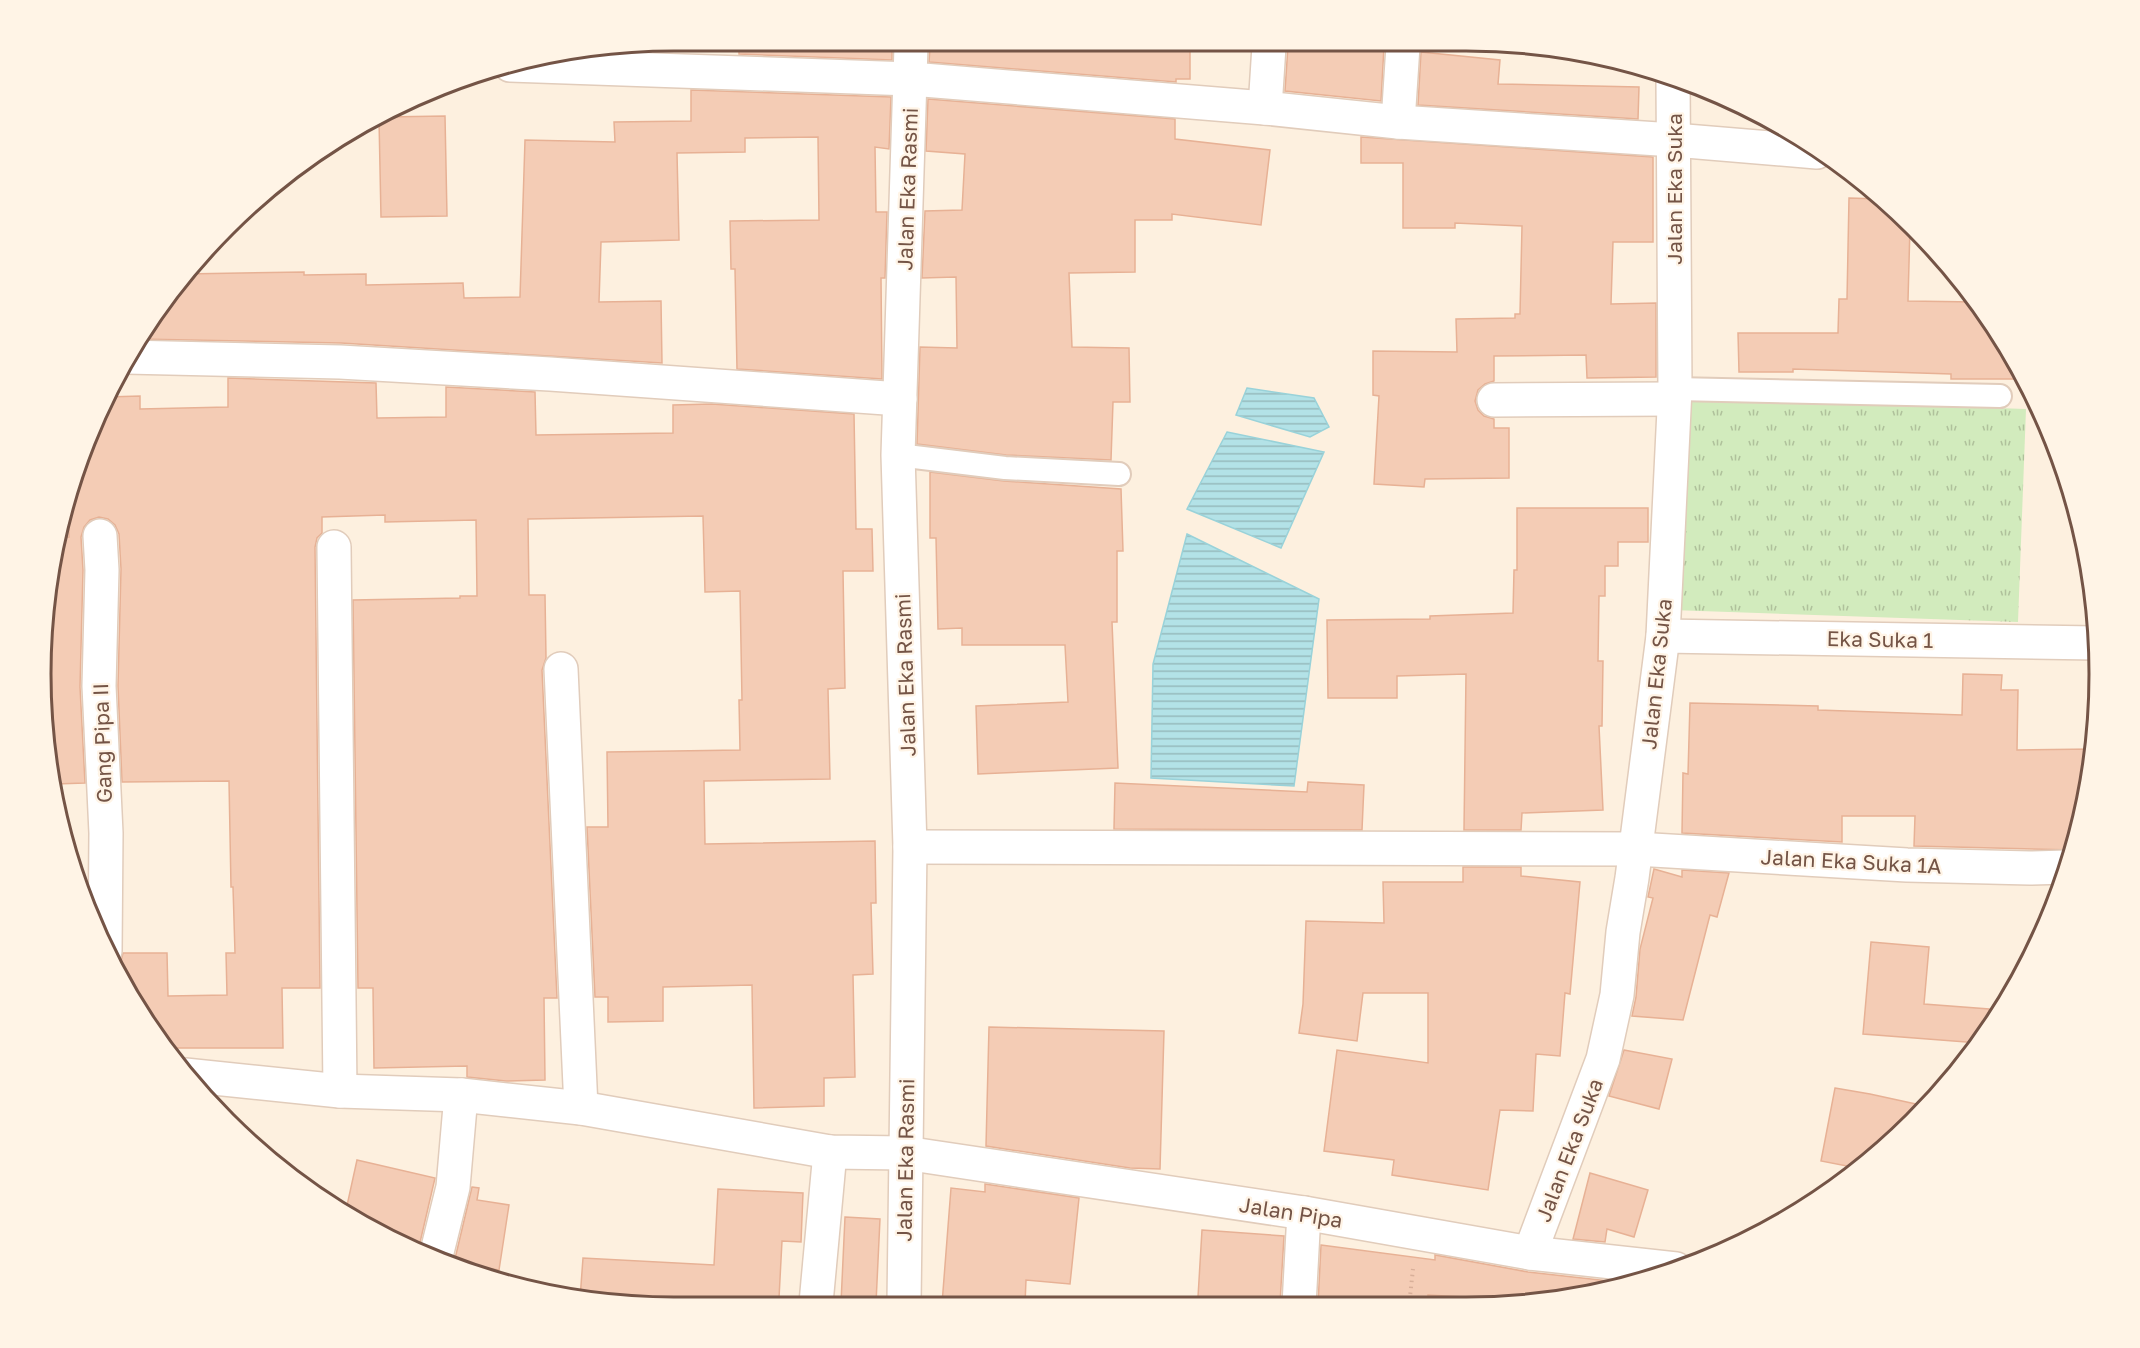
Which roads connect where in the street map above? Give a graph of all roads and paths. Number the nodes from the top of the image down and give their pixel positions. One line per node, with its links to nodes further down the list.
1 (911, 51): 6 (street, Jalan Eka Rasmi)
2 (1269, 51): 8 (street)
3 (1402, 51): 9 (street)
4 (716, 59): 5 (street); 6 (street)
5 (548, 64)
6 (911, 79): 8 (street); 15 (street, Jalan Eka Rasmi)
7 (1673, 87): 10 (street, Jalan Eka Suka)
8 (1265, 108): 9 (street)
9 (1398, 122): 10 (street)
10 (1674, 140): 11 (street); 13 (street, Jalan Eka Suka)
11 (1804, 151)
12 (137, 357): 15 (street)
13 (1675, 394): 14 (lane); 16 (street); 21 (street, Jalan Eka Suka)
14 (2000, 396)
15 (900, 399): 17 (street, Jalan Eka Rasmi)
16 (1494, 400)
17 (898, 455): 18 (lane); 24 (street, Jalan Eka Rasmi)
18 (1119, 474)
19 (100, 536): 27 (street, Gang Pipa II)
20 (334, 547): 29 (street)
21 (1663, 636): 22 (street, Eka Suka 1); 25 (street, Jalan Eka Suka)
22 (2088, 643)
23 (561, 669): 31 (street)
24 (910, 847): 25 (street, Jalan Eka Suka 1A); 33 (street, Jalan Eka Rasmi)
25 (1636, 849): 26 (street, Jalan Eka Suka 1A); 36 (street, Jalan Eka Suka)
26 (2058, 867)
27 (105, 928)
28 (199, 1077): 29 (street, Jalan Pipa)
29 (340, 1091): 30 (street, Jalan Pipa)
30 (461, 1095): 31 (street, Jalan Pipa); 35 (street)
31 (581, 1108): 32 (street, Jalan Pipa)
32 (830, 1152): 33 (street, Jalan Pipa); 38 (street)
33 (905, 1153): 34 (street, Jalan Pipa); 39 (street, Jalan Eka Rasmi)
34 (1304, 1213): 36 (street, Jalan Pipa); 40 (street)
35 (437, 1250)
36 (1530, 1253): 37 (street, Jalan Pipa)
37 (1629, 1275)
38 (817, 1297)
39 (904, 1297)
40 (1299, 1297)

